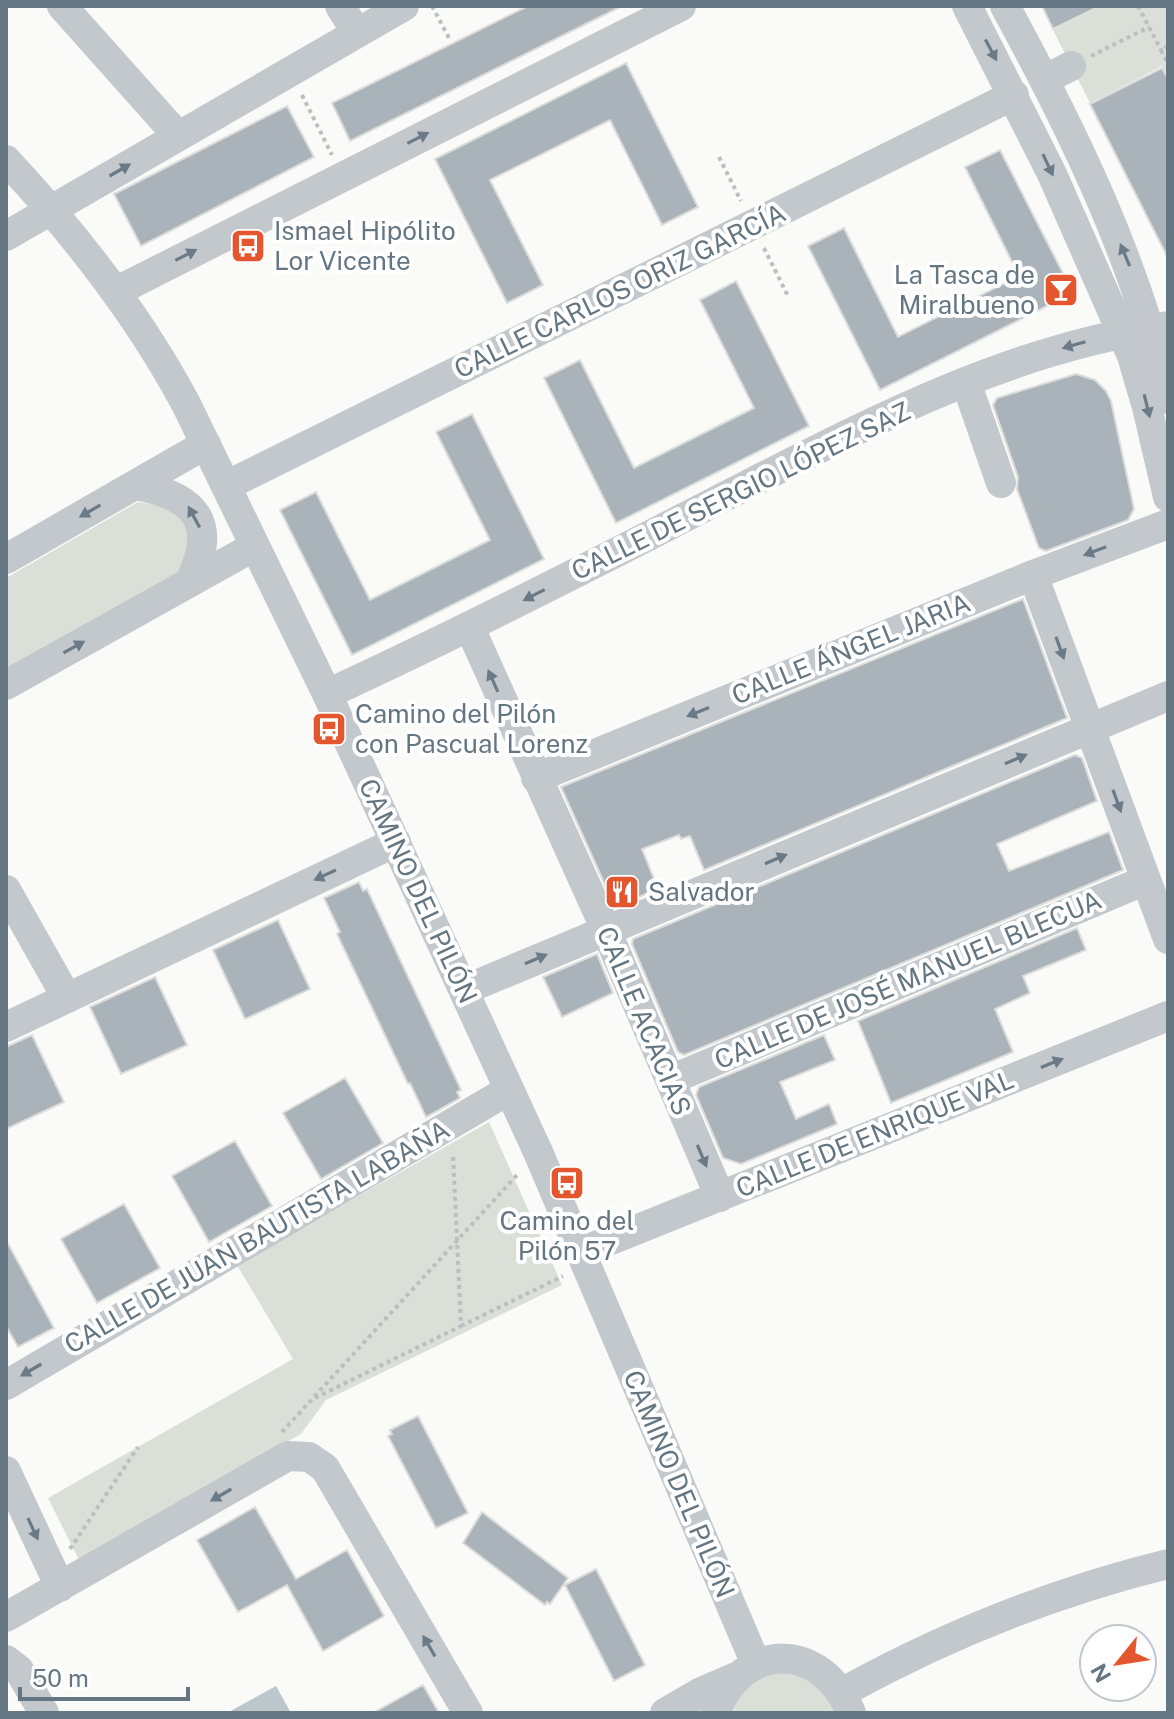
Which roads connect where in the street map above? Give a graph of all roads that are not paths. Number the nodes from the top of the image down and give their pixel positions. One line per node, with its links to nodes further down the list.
1 (62, 6): 12 (street)
2 (340, 6): 8 (street)
3 (404, 6): 8 (street)
4 (681, 6): 7 (street)
5 (967, 6): 11 (street, one-way to 11)
6 (1005, 6): 10 (street)
7 (648, 13): 16 (street, one-way to 7)
8 (357, 33): 12 (street)
9 (1071, 66): 10 (street)
10 (1044, 80): 17 (street, one-way to 10)
11 (1014, 95): 17 (street, one-way to 17); 23 (street, CALLE CARLOS ORIZ GARCÍA)
12 (178, 136): 14 (street, one-way to 12)
13 (6, 160): 14 (street, CAMINO DEL PILÓN)
14 (52, 210): 15 (street); 16 (street, CAMINO DEL PILÓN)
15 (6, 236)
16 (117, 291): 20 (street, CAMINO DEL PILÓN)
17 (1146, 329): 18 (street, CALLE DE SERGIO LÓPEZ SAZ, one-way to 18); 19 (street); 24 (street, one-way to 24)
18 (966, 382): 21 (street); 30 (street, CALLE DE SERGIO LÓPEZ SAZ, one-way to 30)
19 (1168, 399)
20 (206, 444): 22 (street); 23 (street, CAMINO DEL PILÓN)
21 (1001, 483)
22 (135, 485): 27 (street, one-way to 27); 29 (street, one-way to 22)
23 (226, 486): 26 (street, CAMINO DEL PILÓN)
24 (1168, 497)
25 (1168, 524): 28 (street, CALLE ÁNGEL JARIA, one-way to 28)
26 (255, 546): 29 (street); 32 (street, CAMINO DEL PILÓN)
27 (6, 559)
28 (1033, 575): 34 (street, one-way to 34); 35 (street, CALLE ÁNGEL JARIA, one-way to 35)
29 (189, 583): 31 (street, one-way to 29)
30 (470, 628): 32 (street, CALLE DE SERGIO LÓPEZ SAZ); 35 (street, CALLE ACACIAS, one-way to 30)
31 (6, 685)
32 (327, 694): 36 (street, CAMINO DEL PILÓN)
33 (1168, 696): 34 (street)
34 (1090, 728): 37 (street, one-way to 37); 39 (street, one-way to 34)
35 (536, 778): 39 (street, CALLE ACACIAS)
36 (396, 842): 41 (street, CAMINO DEL PILÓN); 42 (street, one-way to 42)
37 (1146, 880): 40 (street); 45 (street, CALLE DE JOSÉ MANUEL BLECUA)
38 (6, 890): 42 (street)
39 (606, 930): 41 (street, one-way to 39); 45 (street, CALLE ACACIAS)
40 (1168, 939)
41 (464, 990): 46 (street, CAMINO DEL PILÓN)
42 (67, 998): 44 (street)
43 (1167, 1018): 47 (street, CALLE DE ENRIQUE VAL, one-way to 43)
44 (6, 1027)
45 (670, 1080): 47 (street, CALLE ACACIAS, one-way to 47)
46 (509, 1090): 48 (street, CAMINO DEL PILÓN); 49 (street, CALLE DE JUAN BAUTISTA LABAÑA, one-way to 49)
47 (720, 1197): 48 (street, CALLE DE ENRIQUE VAL)
48 (584, 1259): 55 (street, CAMINO DEL PILÓN)
49 (6, 1385)
50 (6, 1471): 52 (street, one-way to 52)
51 (1168, 1564): 56 (street)
52 (56, 1577): 53 (street); 58 (street, one-way to 52)
53 (6, 1617)
54 (6, 1660): 57 (street)
55 (746, 1670): 56 (street); 59 (street); 60 (street)
56 (847, 1703)
57 (44, 1713)
58 (468, 1713)
59 (665, 1713)
60 (715, 1713)

